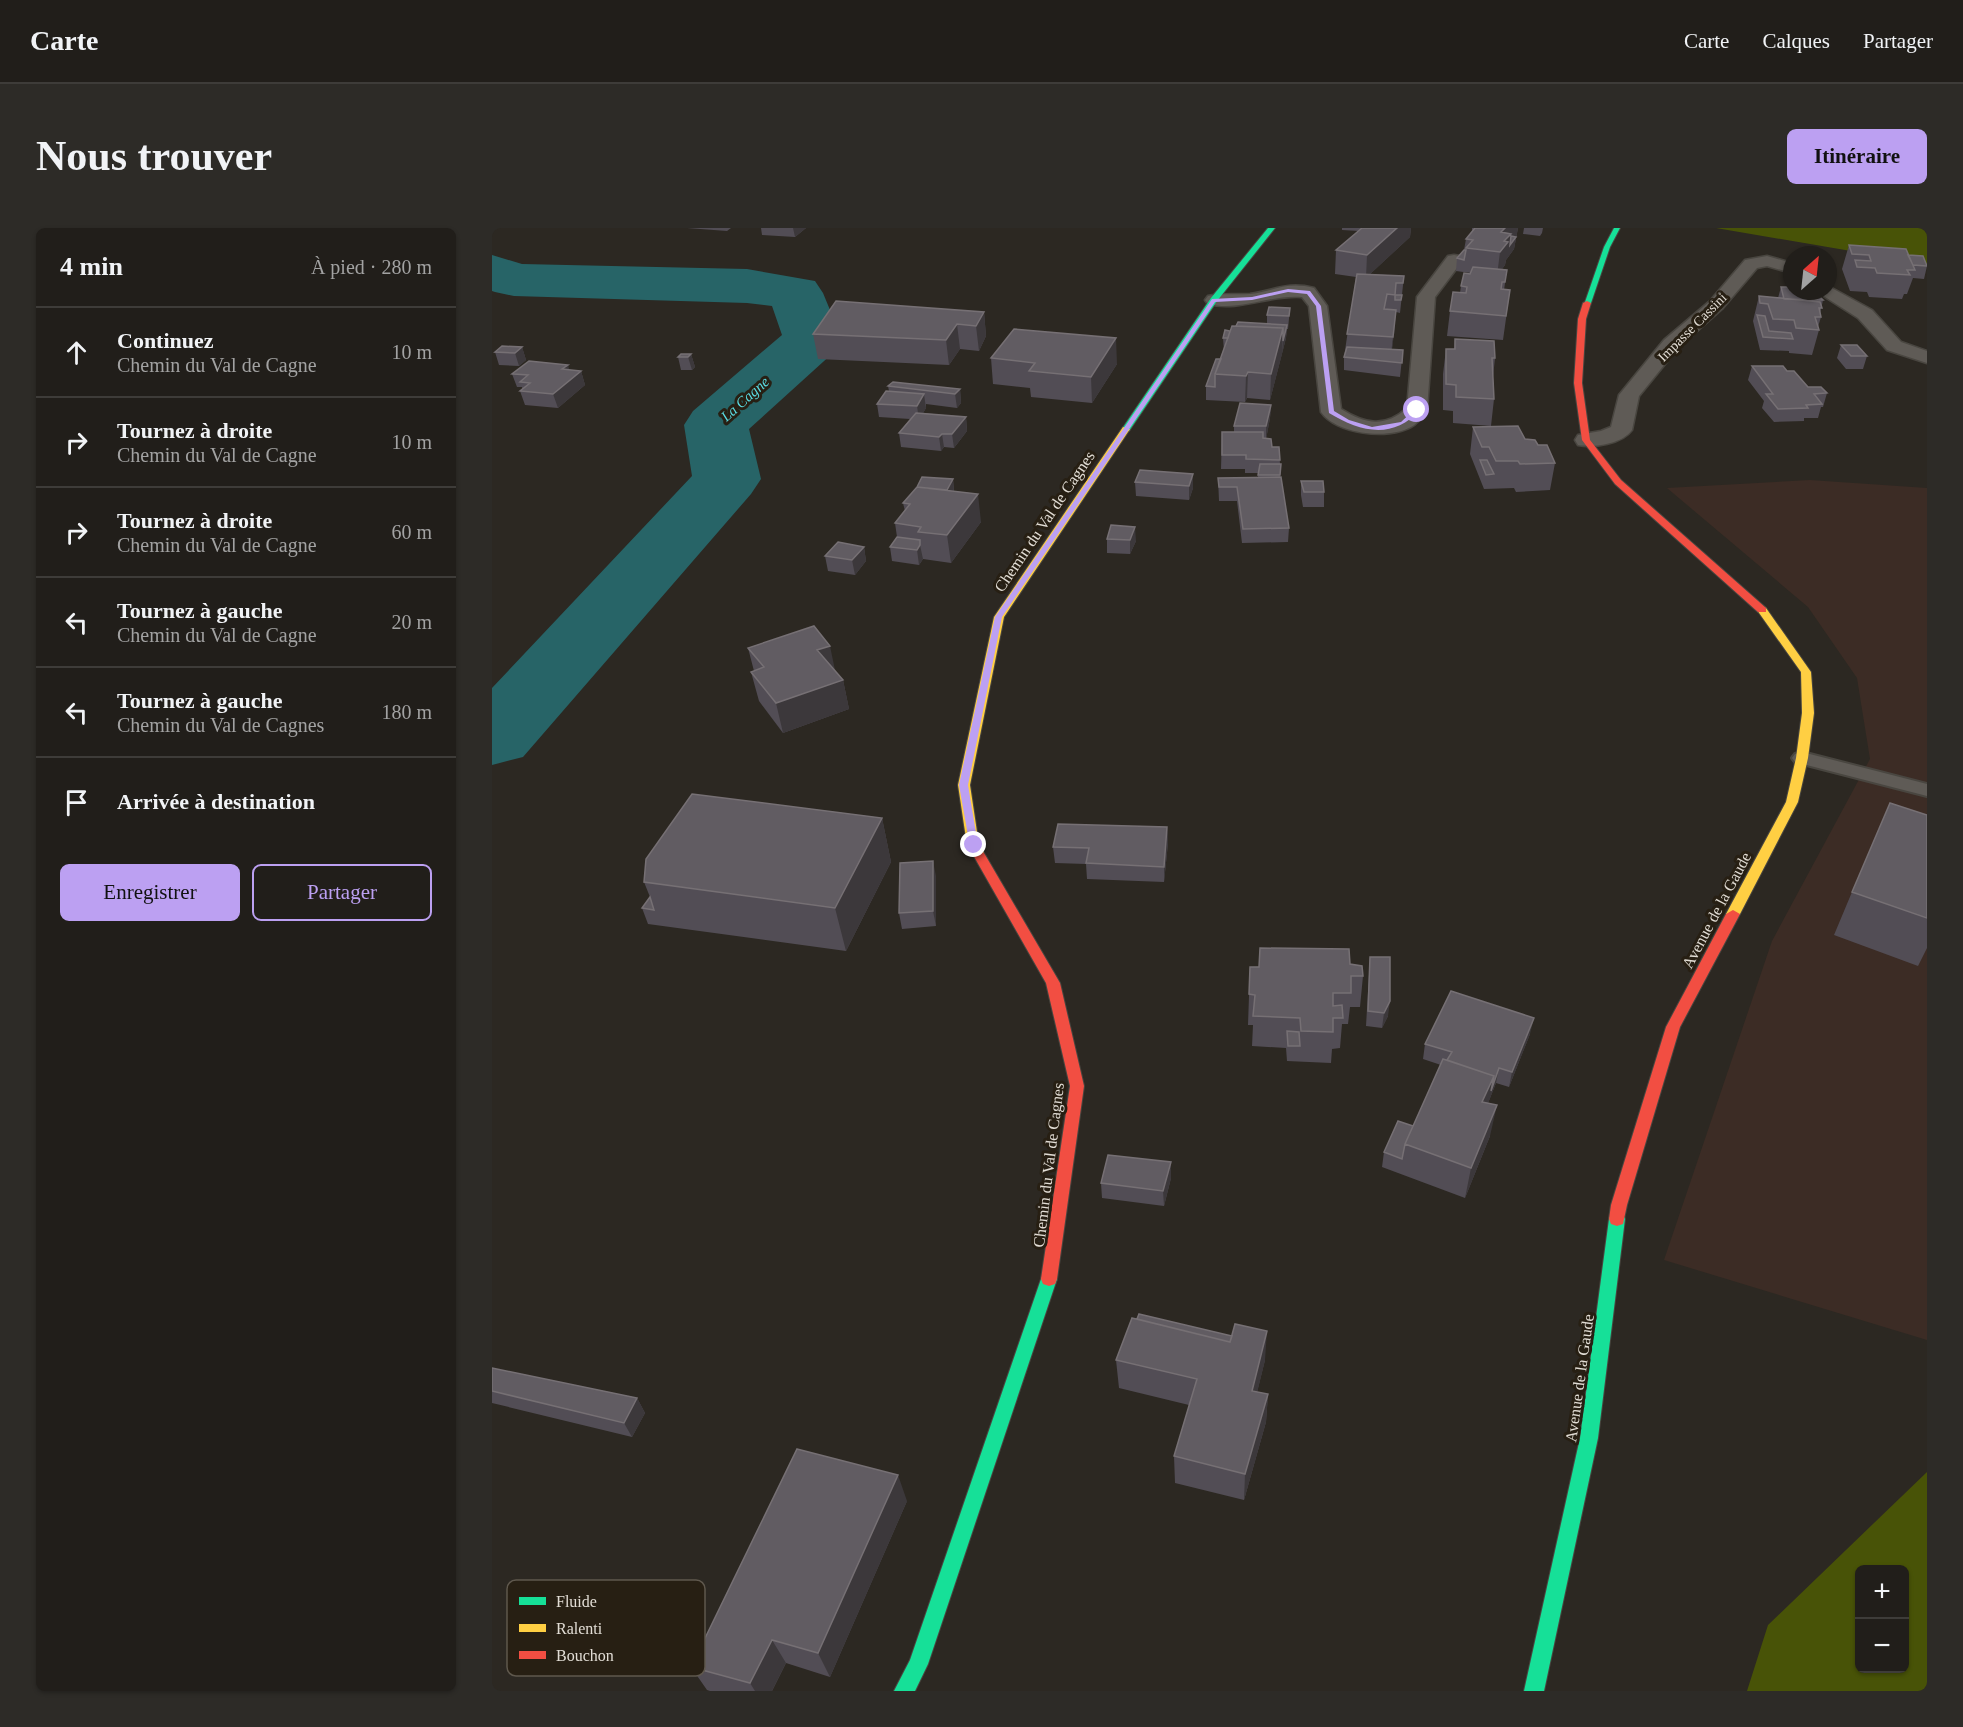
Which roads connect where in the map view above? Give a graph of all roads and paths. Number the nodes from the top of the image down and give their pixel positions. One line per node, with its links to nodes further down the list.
1 (1272, 228): 6 (street, Chemin du Val de Cagnes)
2 (1617, 228): 8 (street, Avenue de la Gaude)
3 (1454, 260): 6 (street)
4 (1783, 265): 8 (street, Impasse Cassini)
5 (1837, 297): 7 (street)
6 (1214, 300): 11 (street, Chemin du Val de Cagnes)
7 (1927, 357)
8 (1586, 440): 9 (street, Avenue de la Gaude)
9 (1802, 758): 10 (lane); 12 (street, Avenue de la Gaude)
10 (1927, 790)
11 (904, 1691)
12 (1534, 1691)

